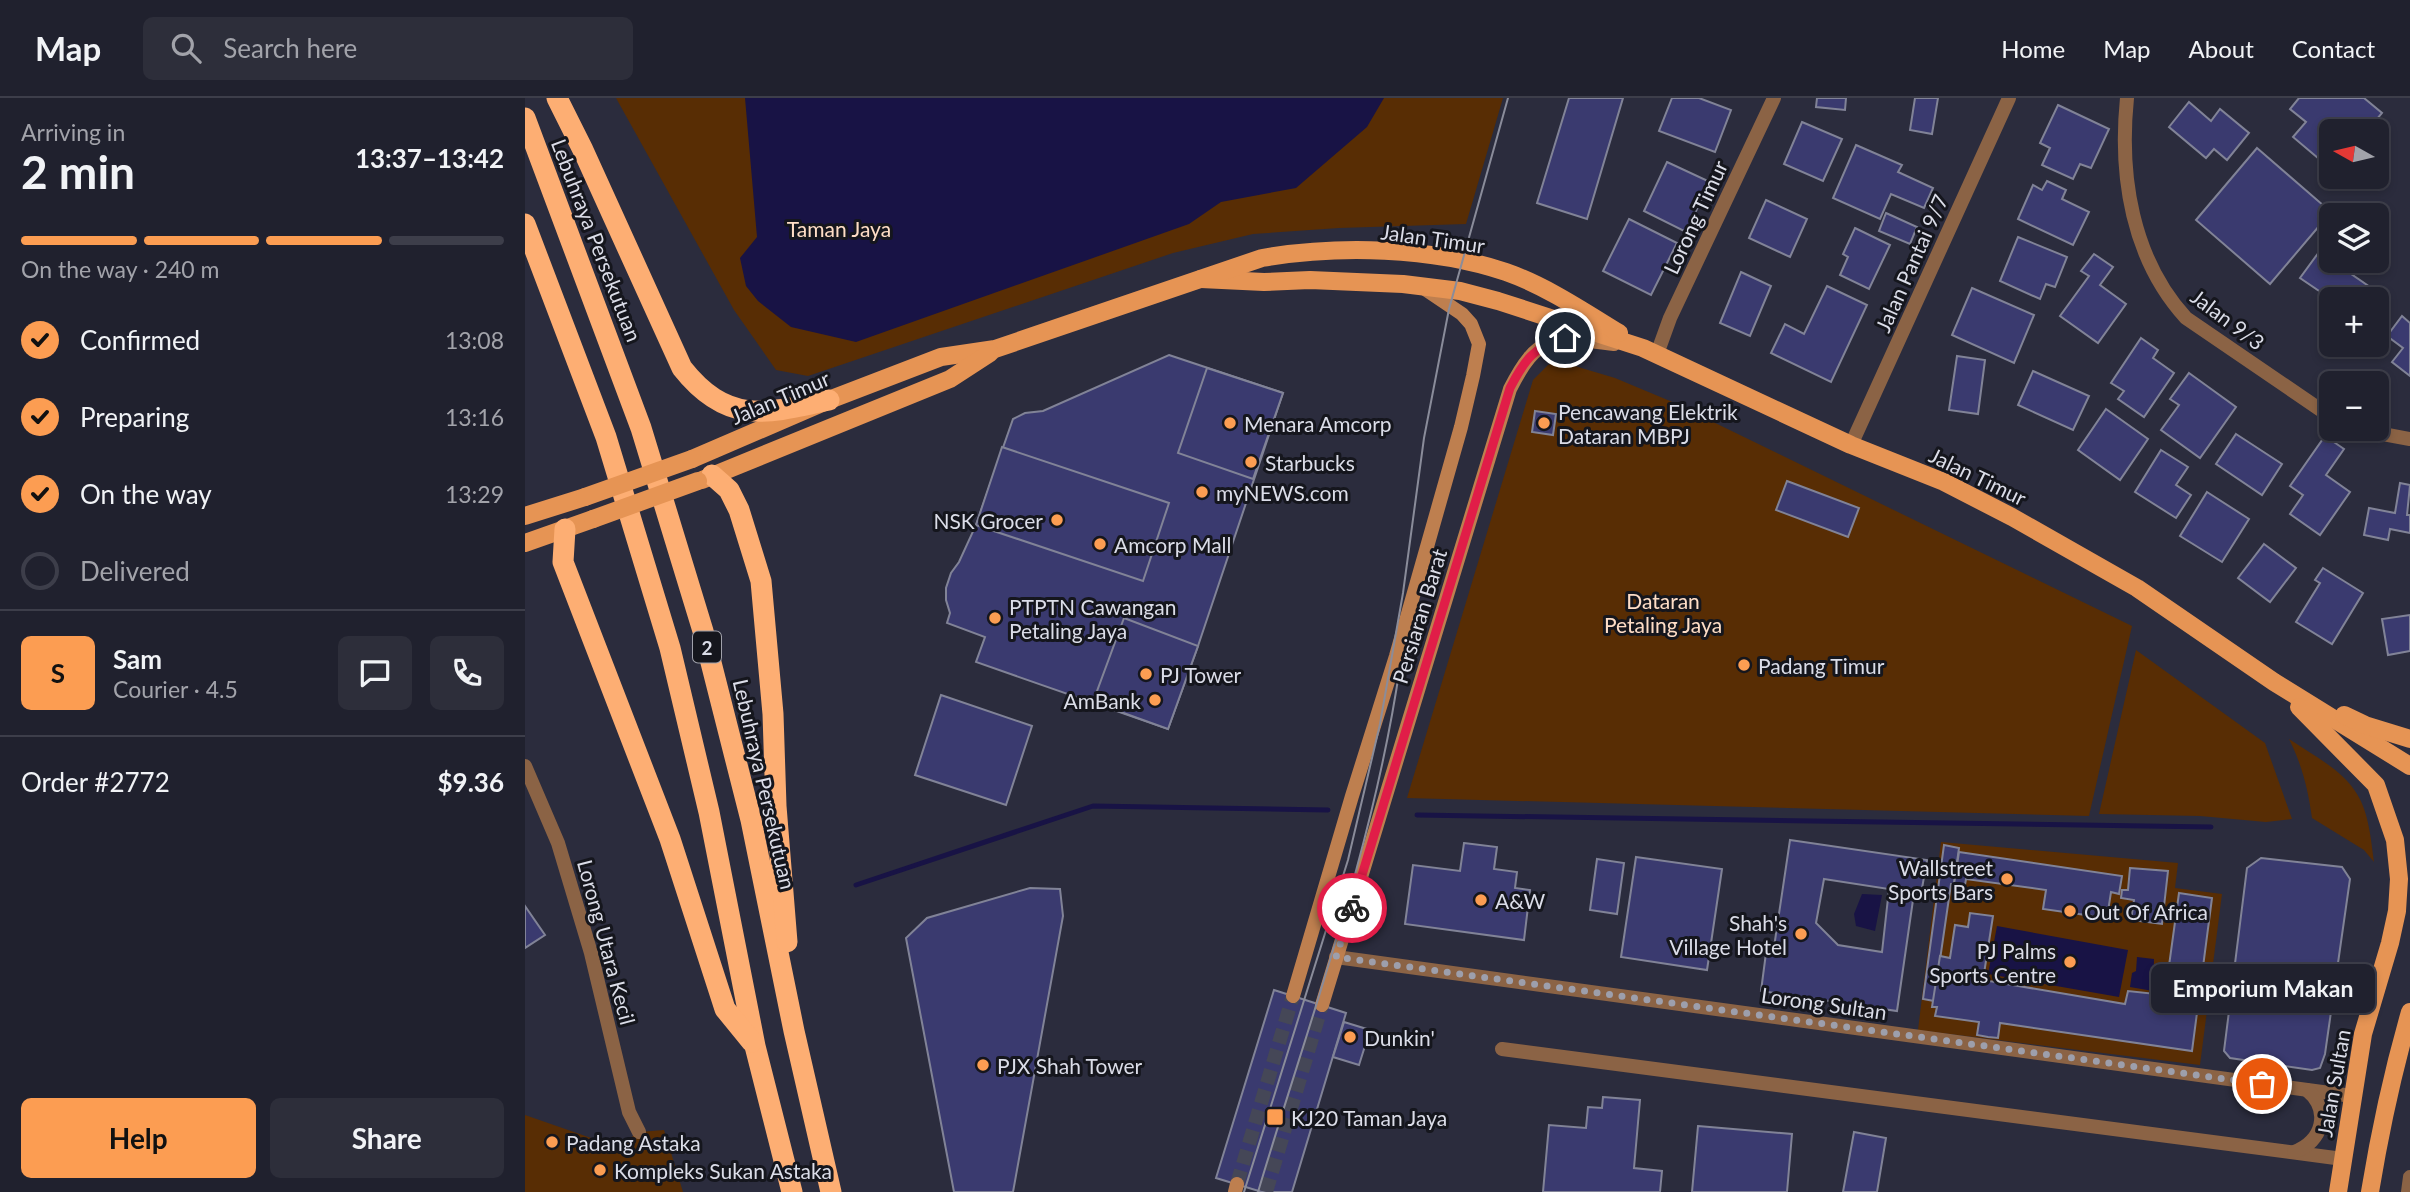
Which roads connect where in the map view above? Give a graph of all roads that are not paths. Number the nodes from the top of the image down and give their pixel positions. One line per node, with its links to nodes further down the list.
1 (557, 98): 11 (highway)
2 (1774, 98): 10 (street, Lorong Timur)
3 (2009, 98): 15 (street, Jalan Pantai 9/7)
4 (2127, 98): 12 (street, Jalan 9/3)
5 (525, 118): 29 (highway, Lebuhraya Persekutuan / 2)
6 (525, 224): 30 (highway, 2)
7 (1201, 279): 8 (main road, Jalan Timur); 9 (main road, Jalan Timur); 10 (main road, Jalan Timur)
8 (1421, 286): 10 (main road, Jalan Timur); 26 (street, Persiaran Barat)
9 (995, 349): 11 (main road, Jalan Timur); 16 (main road, Jalan Timur)
10 (1650, 351): 15 (main road, Jalan Timur); 25 (street, Persiaran Barat)
11 (829, 400): 17 (main road, Jalan Timur, bridge)
12 (2319, 409)
13 (2389, 435): 14 (street)
14 (2410, 439)
15 (1851, 445): 20 (main road, Jalan Timur)
16 (705, 478): 18 (main road, Jalan Timur, bridge); 29 (highway)
17 (525, 516)
18 (565, 529): 19 (main road, Jalan Timur); 30 (highway)
19 (525, 543)
20 (2274, 682): 21 (main road); 23 (main road, Jalan Timur); 24 (main road, Jalan Timur)
21 (2410, 739)
22 (525, 766): 34 (street, Lorong Utara Kecil)
23 (2410, 766)
24 (2390, 943): 33 (main road, Jalan Sultan)
25 (1336, 957): 27 (street, Persiaran Barat); 32 (street, Lorong Sultan)
26 (1293, 996)
27 (1322, 1005)
28 (2410, 1012): 41 (main road)
29 (794, 1031): 39 (highway, Lebuhraya Persekutuan / 2)
30 (755, 1046): 38 (highway, 2)
31 (1502, 1049): 35 (street)
32 (2307, 1090): 33 (street, Lorong Sultan); 35 (street)
33 (2352, 1096): 36 (main road, Jalan Sultan)
34 (639, 1132)
35 (2294, 1152): 36 (street)
36 (2343, 1159): 40 (main road, Jalan Sultan)
37 (2410, 1177): 42 (street)
38 (792, 1192)
39 (831, 1192)
40 (2338, 1192)
41 (2370, 1192)
42 (2408, 1192)

